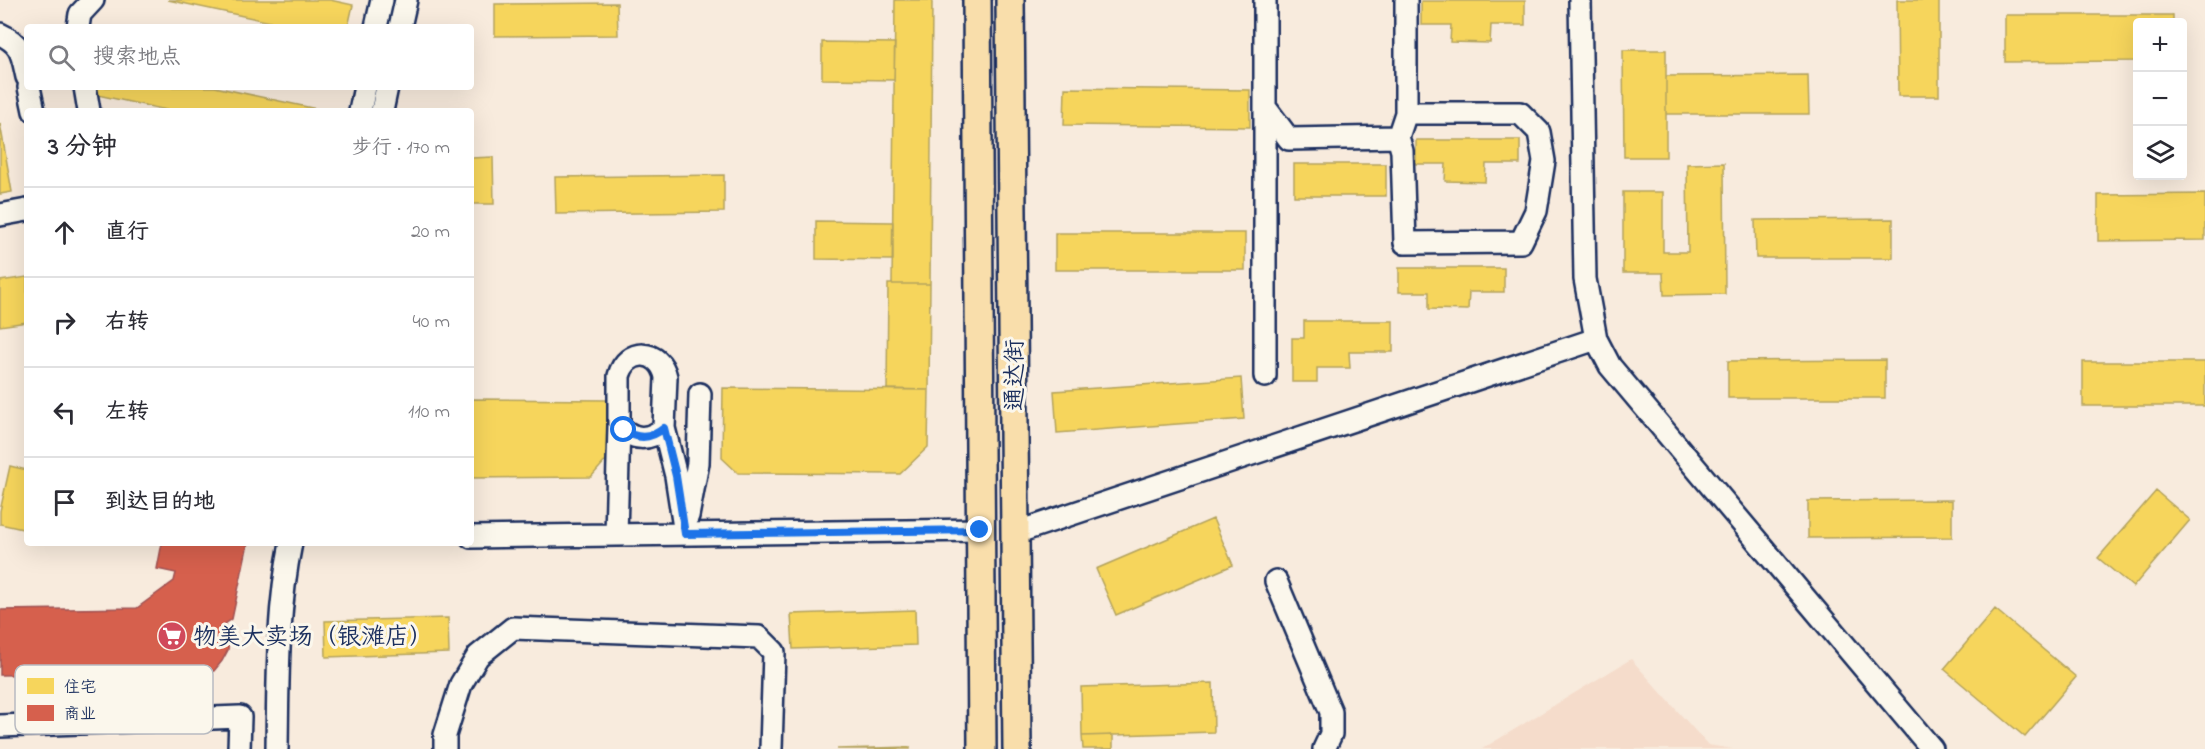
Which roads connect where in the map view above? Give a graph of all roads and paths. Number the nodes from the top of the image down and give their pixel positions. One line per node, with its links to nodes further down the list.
1 (93, 0): 9 (street)
2 (382, 0): 10 (street)
3 (406, 0): 11 (street)
4 (977, 0): 32 (main road, 通达街)
5 (1010, 0): 33 (main road, 通达街)
6 (1265, 0): 18 (street)
7 (1406, 0): 23 (street)
8 (1580, 0): 27 (street)
9 (78, 24)
10 (377, 24)
11 (401, 24)
12 (0, 34): 13 (street)
13 (24, 62)
14 (30, 90): 19 (street)
15 (86, 90): 20 (street)
16 (364, 90): 21 (street)
17 (386, 90): 22 (street)
18 (1265, 107): 24 (street); 28 (street)
19 (33, 108)
20 (88, 108)
21 (361, 108)
22 (383, 108)
23 (1406, 113): 24 (street); 24 (street)
24 (1398, 137)
25 (24, 211): 26 (street)
26 (0, 215)
27 (1596, 339): 33 (street); 49 (street)
28 (1265, 376)
29 (700, 394): 34 (street)
30 (620, 425): 31 (street); 31 (street); 35 (street)
31 (664, 428): 34 (street)
32 (980, 530): 34 (street); 46 (main road, 通达街)
33 (1015, 533): 47 (main road, 通达街)
34 (685, 534): 35 (street)
35 (616, 535): 36 (street)
36 (474, 537)
37 (290, 546): 43 (street)
38 (1276, 580): 48 (street)
39 (213, 718): 42 (street)
40 (15, 725): 41 (street)
41 (0, 726)
42 (239, 749)
43 (277, 749)
44 (445, 749): 45 (street)
45 (771, 749)
46 (982, 749)
47 (1017, 749)
48 (1324, 749)
49 (1932, 749)

